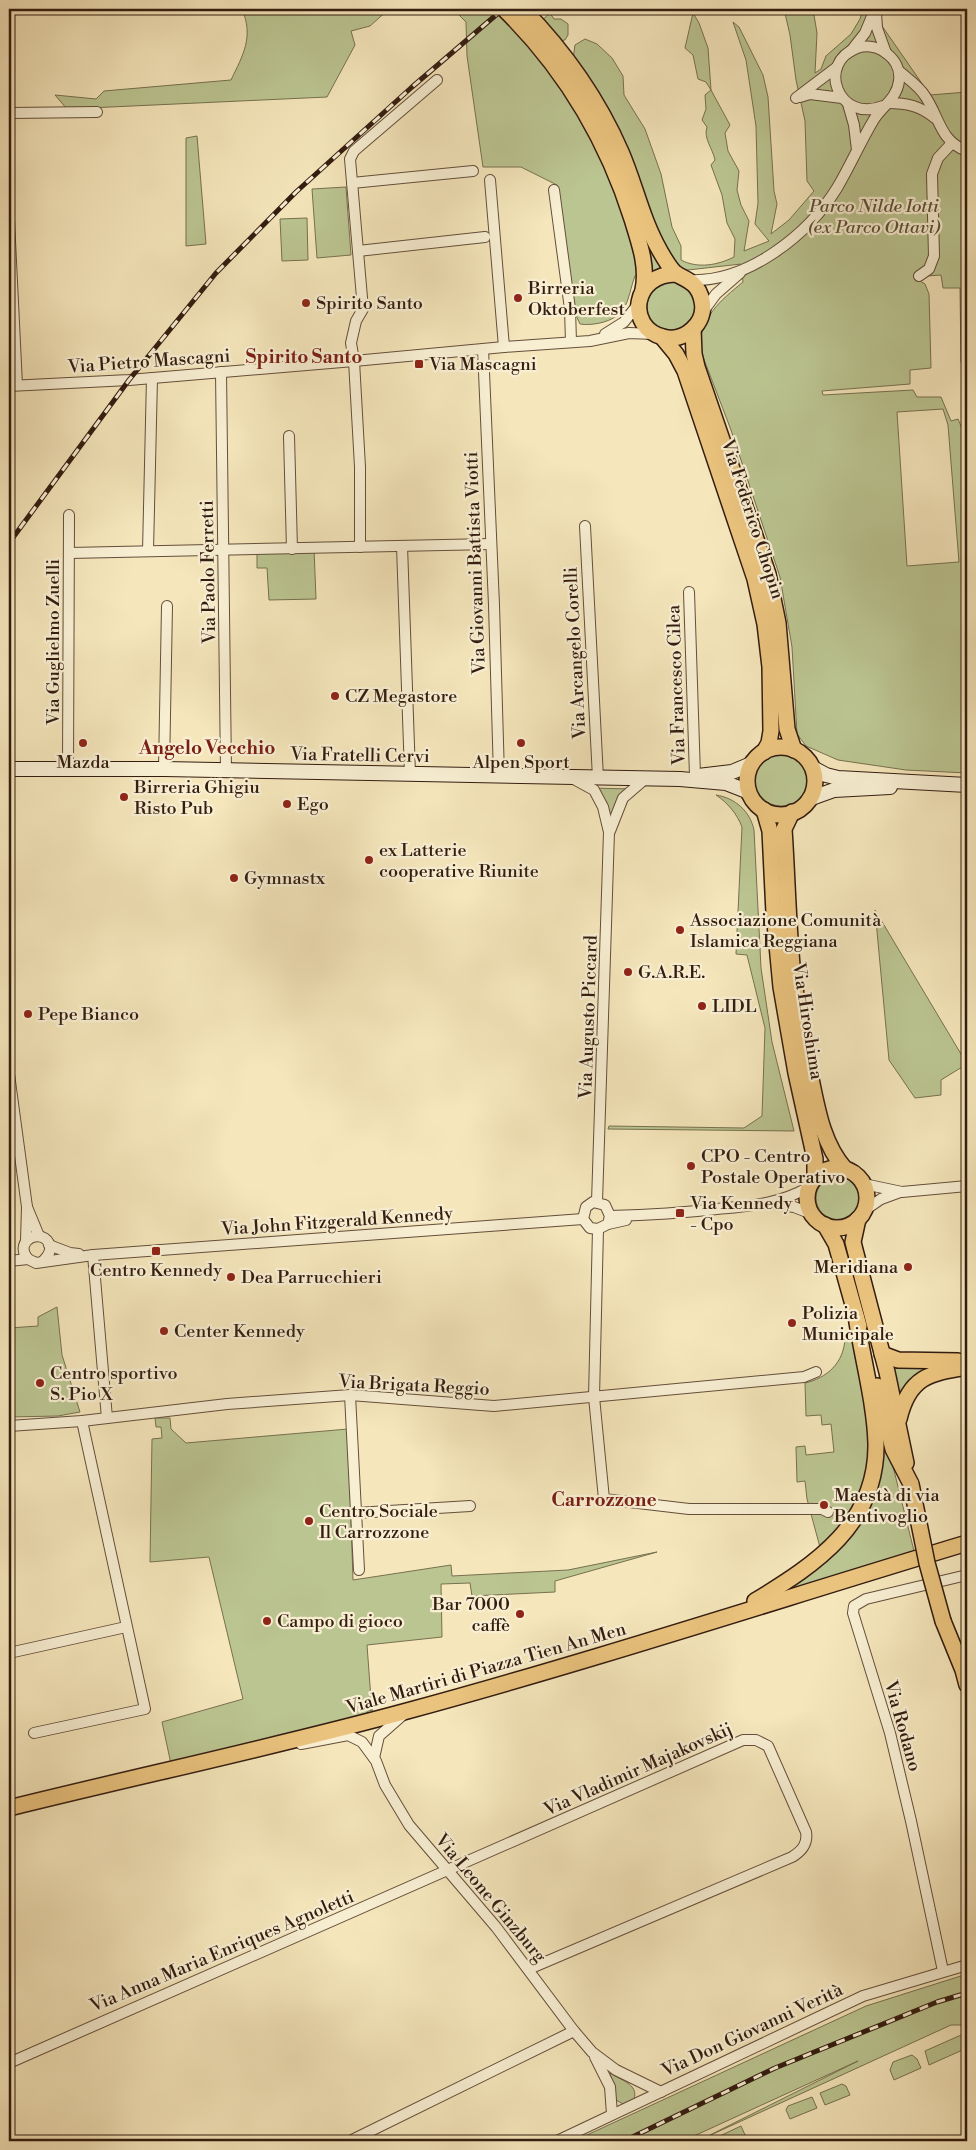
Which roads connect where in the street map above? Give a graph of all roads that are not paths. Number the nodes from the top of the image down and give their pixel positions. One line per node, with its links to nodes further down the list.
1 (504, 9): 27 (main road, Via Federico Chopin)
2 (523, 9): 26 (main road)
3 (875, 9): 4 (street); 5 (street)
4 (849, 52): 5 (street); 6 (street)
5 (886, 52): 7 (street)
6 (838, 67): 9 (street); 9 (street)
7 (899, 71): 10 (street); 13 (street)
8 (437, 80): 19 (street)
9 (845, 101): 10 (street); 15 (street)
10 (886, 105): 13 (street); 15 (street)
11 (97, 112): 12 (street)
12 (9, 113)
13 (935, 118): 14 (street)
14 (952, 143): 16 (street); 25 (street)
15 (857, 150): 24 (street)
16 (967, 151)
17 (474, 171): 19 (street)
18 (490, 180): 33 (street)
19 (352, 183): 23 (street)
20 (554, 190): 32 (street)
21 (9, 220): 38 (street)
22 (485, 238): 23 (street)
23 (358, 251): 35 (street)
24 (743, 270): 26 (street); 28 (street)
25 (919, 276)
26 (683, 277): 27 (main road); 28 (main road)
27 (641, 297): 30 (main road, Via Federico Chopin); 31 (street, Via Pietro Mascagni)
28 (702, 313): 29 (main road)
29 (693, 329): 30 (main road); 51 (main road, Via Federico Chopin)
30 (658, 335): 31 (street, Via Pietro Mascagni); 52 (main road, Via Federico Chopin)
31 (590, 341): 32 (street, Via Pietro Mascagni)
32 (571, 342): 33 (street, Via Pietro Mascagni)
33 (504, 347): 34 (street, Via Pietro Mascagni)
34 (483, 349): 35 (street, Via Pietro Mascagni); 42 (street, Via Giovanni Battista Viotti)
35 (354, 361): 36 (street, Via Pietro Mascagni); 44 (street)
36 (221, 372): 37 (street, Via Pietro Mascagni); 47 (street, Via Paolo Ferretti)
37 (152, 378): 38 (street, Via Pietro Mascagni); 46 (street)
38 (13, 385)
39 (289, 436): 45 (street)
40 (69, 515): 48 (street, Via Guglielmo Zuelli)
41 (585, 526): 63 (street, Via Arcangelo Corelli)
42 (491, 544): 43 (street); 60 (street, Via Giovanni Battista Viotti)
43 (402, 546): 44 (street); 59 (street)
44 (360, 547): 45 (street)
45 (292, 549): 47 (street)
46 (148, 551): 47 (street); 48 (street)
47 (224, 551): 58 (street, Via Paolo Ferretti)
48 (70, 553): 56 (street, Via Guglielmo Zuelli)
49 (689, 592): 61 (street, Via Francesco Cilea)
50 (168, 606): 57 (street)
51 (794, 750): 52 (main road); 54 (main road)
52 (764, 752): 53 (main road, Via Fratelli Cervi)
53 (751, 764): 61 (main road, Via Fratelli Cervi); 68 (main road)
54 (813, 768): 66 (main road); 69 (main road)
55 (9, 769): 56 (main road, Via Fratelli Cervi)
56 (68, 769): 57 (main road, Via Fratelli Cervi)
57 (164, 769): 58 (main road, Via Fratelli Cervi)
58 (226, 771): 59 (main road, Via Fratelli Cervi)
59 (410, 774): 60 (main road, Via Fratelli Cervi)
60 (499, 776): 62 (main road, Via Fratelli Cervi)
61 (695, 776): 65 (main road, Via Fratelli Cervi)
62 (571, 778): 63 (main road, Via Fratelli Cervi); 72 (street, Via Augusto Piccard)
63 (598, 778): 64 (main road, Via Fratelli Cervi)
64 (645, 779): 65 (main road, Via Fratelli Cervi); 72 (street, Via Augusto Piccard)
65 (680, 779): 68 (main road, Via Fratelli Cervi)
66 (913, 784): 67 (main road); 69 (main road)
67 (967, 786)
68 (749, 792): 70 (main road, Via Fratelli Cervi)
69 (810, 799): 71 (main road)
70 (764, 810): 71 (main road); 75 (main road, Via Hiroshima)
71 (792, 812): 74 (main road, Via Hiroshima)
72 (609, 832): 79 (street, Via Augusto Piccard)
73 (9, 1074): 81 (street)
74 (845, 1169): 75 (main road); 76 (main road, Via Hiroshima)
75 (812, 1182): 80 (street); 82 (main road, Via Hiroshima)
76 (864, 1184): 78 (street); 83 (main road)
77 (967, 1186): 78 (street)
78 (902, 1192): 83 (street)
79 (597, 1202): 84 (street); 85 (street)
80 (772, 1203): 82 (street); 85 (street)
81 (27, 1207): 88 (street); 90 (street)
82 (812, 1214): 86 (main road)
83 (862, 1215): 86 (main road); 96 (main road)
84 (583, 1219): 87 (street); 91 (street, Via John Fitzgerald Kennedy)
85 (609, 1220): 87 (street)
86 (825, 1225): 95 (main road)
87 (598, 1229): 101 (street)
88 (39, 1236): 89 (street, Via John Fitzgerald Kennedy); 90 (street, Via John Fitzgerald Kennedy)
89 (50, 1245): 91 (street, Via John Fitzgerald Kennedy); 93 (street)
90 (26, 1250): 92 (street, Via John Fitzgerald Kennedy); 93 (street, Via John Fitzgerald Kennedy); 94 (street, Via John Fitzgerald Kennedy)
91 (93, 1255): 93 (street, Via John Fitzgerald Kennedy); 102 (street)
92 (9, 1257)
93 (44, 1260)
94 (9, 1261)
95 (856, 1316): 106 (main road); 113 (main road)
96 (882, 1354): 97 (main road); 104 (main road)
97 (967, 1361)
98 (967, 1366): 104 (main road)
99 (816, 1372): 101 (street, Via Brigata Reggio)
100 (350, 1395): 101 (street, Via Brigata Reggio); 102 (street, Via Brigata Reggio); 109 (street)
101 (594, 1397): 108 (street)
102 (107, 1418): 103 (street, Via Brigata Reggio)
103 (82, 1421): 105 (street, Via Brigata Reggio); 114 (street)
104 (898, 1422): 106 (main road)
105 (9, 1426)
106 (911, 1484): 116 (main road, bridge)
107 (470, 1506): 109 (street)
108 (828, 1512)
109 (356, 1513): 111 (street)
110 (967, 1542): 113 (main road, Viale Martiri di Piazza Tien An Men)
111 (359, 1570)
112 (967, 1575): 125 (street, Via Rodano)
113 (737, 1612): 117 (main road, Viale Martiri di Piazza Tien An Men)
114 (126, 1627): 115 (street); 118 (street)
115 (9, 1653)
116 (966, 1677)
117 (409, 1711): 119 (main road, Viale Martiri di Piazza Tien An Men); 120 (street)
118 (34, 1733)
119 (282, 1745): 120 (street, Via Leone Ginzburg); 121 (main road, Viale Martiri di Piazza Tien An Men)
120 (374, 1758): 122 (street, Via Leone Ginzburg)
121 (9, 1808)
122 (448, 1871): 124 (street, Via Leone Ginzburg); 124 (street, Via Vladimir Majakovskij); 128 (street, Via Anna Maria Enriques Agnoletti)
123 (967, 1965): 125 (street, Via Don Giovanni Verità)
124 (529, 1969): 126 (street, Via Leone Ginzburg)
125 (943, 1971): 129 (street, Via Don Giovanni Verità)
126 (574, 2031): 127 (street, Via Leone Ginzburg); 131 (street)
127 (592, 2052): 129 (street, Via Leone Ginzburg); 130 (street, Via Leone Ginzburg)
128 (9, 2063)
129 (660, 2092): 130 (street, Via Don Giovanni Verità)
130 (612, 2114): 132 (street, Via Don Giovanni Verità)
131 (350, 2141)
132 (557, 2141)

